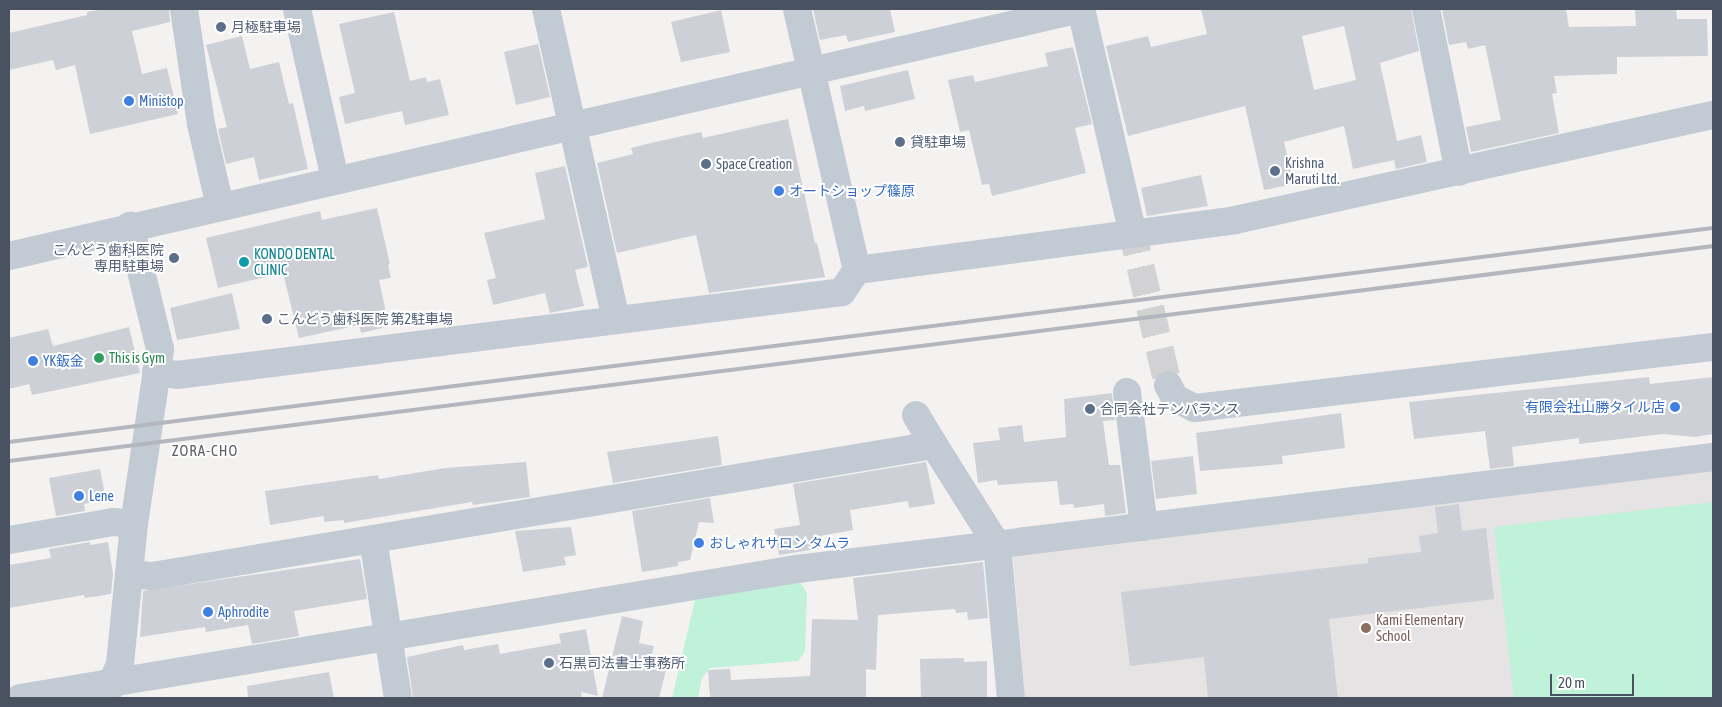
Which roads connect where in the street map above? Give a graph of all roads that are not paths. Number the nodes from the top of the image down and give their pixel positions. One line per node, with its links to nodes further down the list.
1 (184, 9): 12 (street)
2 (297, 9): 11 (street)
3 (546, 9): 9 (street)
4 (797, 9): 7 (street)
5 (1081, 9): 7 (street); 14 (street)
6 (1426, 9): 10 (street)
7 (811, 70): 9 (street); 16 (street)
8 (1713, 115): 10 (street)
9 (572, 125): 11 (street); 17 (street)
10 (1459, 172): 16 (street)
11 (335, 179): 12 (street)
12 (220, 206): 13 (street)
13 (130, 226): 15 (street); 19 (street)
14 (1131, 226)
15 (9, 256)
16 (857, 270): 17 (street)
17 (616, 320): 19 (street)
18 (1713, 347): 20 (street)
19 (156, 372): 25 (street)
20 (1168, 385)
21 (1127, 392): 26 (street)
22 (916, 415): 23 (street)
23 (934, 445): 27 (street); 29 (street)
24 (1713, 457): 26 (street)
25 (134, 524): 28 (street); 30 (street)
26 (1144, 527): 29 (street)
27 (373, 539): 30 (street); 31 (street)
28 (9, 540)
29 (997, 545): 31 (street); 35 (street)
30 (129, 574): 32 (street)
31 (388, 636): 32 (street); 34 (street)
32 (109, 690): 33 (street)
33 (20, 698)
34 (398, 698)
35 (1011, 698)

